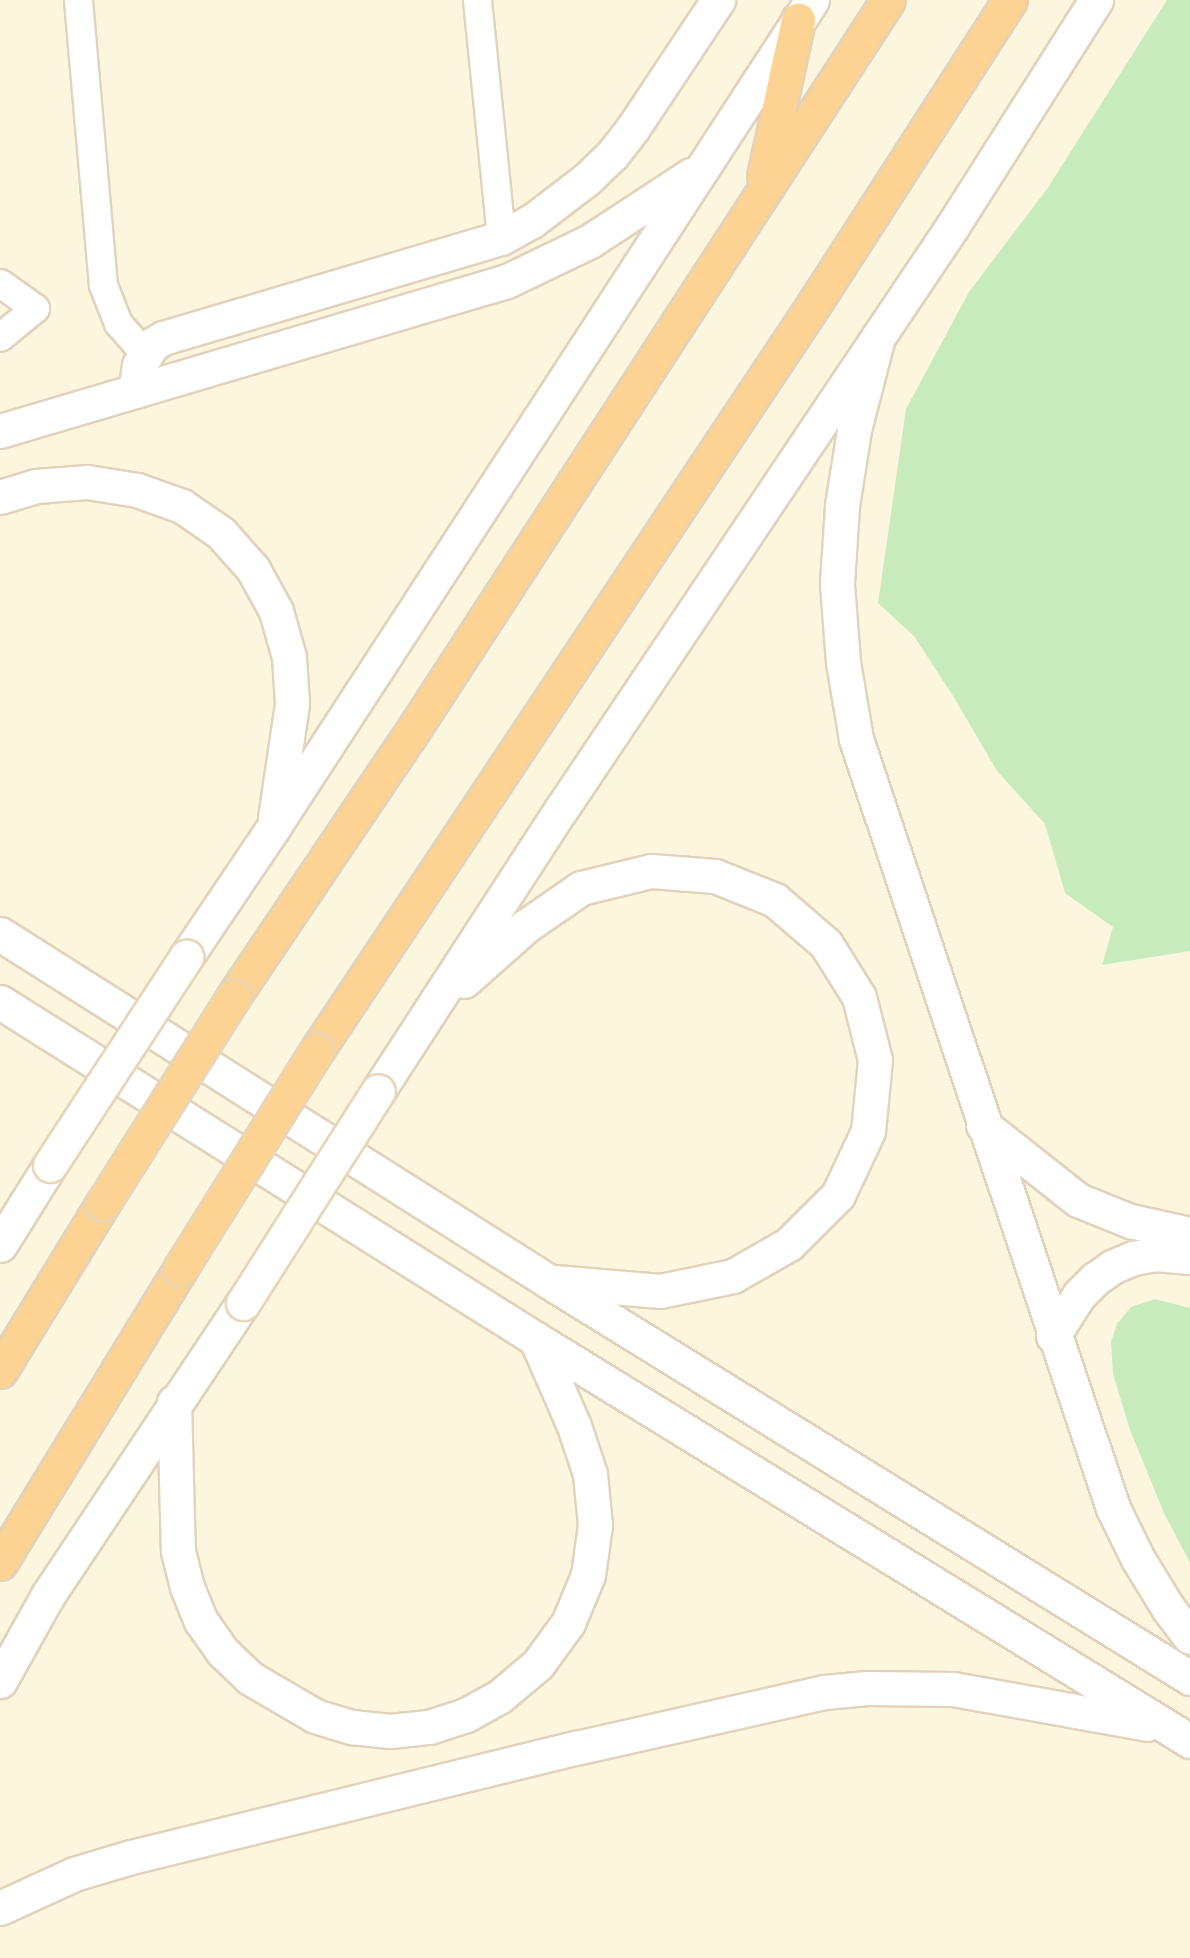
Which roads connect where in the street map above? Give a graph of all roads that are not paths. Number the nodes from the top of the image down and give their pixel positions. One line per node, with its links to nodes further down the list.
1 (78, 0): 14 (street)
2 (477, 0): 10 (street)
3 (718, 0): 10 (main road)
4 (888, 0): 9 (highway)
5 (1010, 0): 31 (highway, bridge)
6 (1096, 0): 12 (main road)
7 (805, 10): 8 (main road); 9 (highway)
8 (702, 168): 15 (main road); 18 (main road)
9 (760, 195): 29 (highway, bridge)
10 (501, 238): 14 (main road)
11 (0, 283): 13 (street)
12 (878, 337): 21 (main road); 22 (main road)
13 (0, 338)
14 (145, 354): 15 (main road)
15 (135, 391): 16 (main road)
16 (0, 431)
17 (0, 497): 18 (main road)
18 (273, 828): 24 (main road, bridge)
19 (0, 934): 26 (main road)
20 (0, 1002): 28 (main road)
21 (418, 1030): 26 (main road); 30 (main road, bridge)
22 (983, 1125): 23 (main road); 27 (main road)
23 (1190, 1234)
24 (0, 1245)
25 (1190, 1257): 27 (main road)
26 (548, 1281): 33 (main road)
27 (1053, 1336): 32 (main road)
28 (536, 1339): 30 (main road); 35 (main road)
29 (0, 1371)
30 (174, 1402): 34 (main road)
31 (0, 1563)
32 (1190, 1637)
33 (1190, 1678)
34 (0, 1681)
35 (1178, 1734): 36 (main road)
36 (0, 1908)

